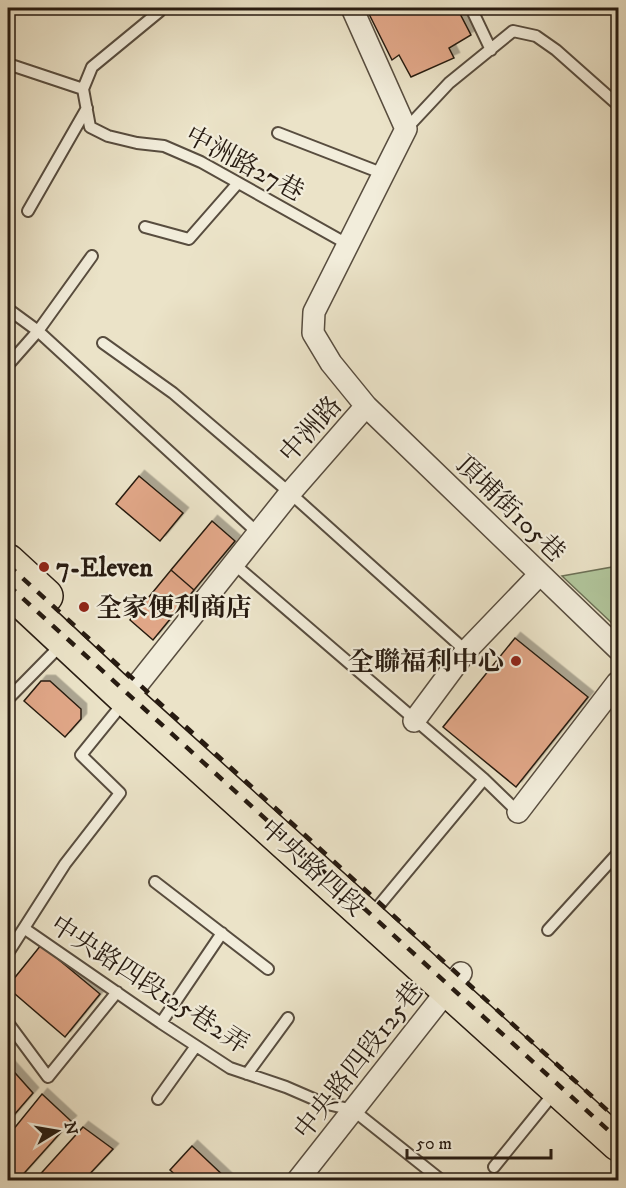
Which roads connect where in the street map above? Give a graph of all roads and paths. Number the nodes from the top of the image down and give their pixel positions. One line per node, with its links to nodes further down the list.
1 (160, 8): 6 (lane)
2 (352, 8): 9 (street)
3 (471, 8): 4 (lane)
4 (491, 50): 7 (lane); 9 (lane)
5 (8, 64): 6 (lane)
6 (83, 89): 8 (lane, 中洲路27巷)
7 (618, 105)
8 (87, 108): 12 (lane, 中洲路27巷); 13 (lane)
9 (406, 129): 11 (street, 中洲路)
10 (278, 133): 11 (lane)
11 (384, 174): 15 (street, 中洲路)
12 (238, 183): 14 (lane); 15 (lane, 中洲路27巷)
13 (28, 211)
14 (145, 227)
15 (349, 245): 21 (street, 中洲路)
16 (92, 256): 18 (lane)
17 (8, 309): 18 (lane)
18 (38, 331): 20 (lane); 23 (lane)
19 (103, 344): 22 (lane)
20 (8, 365)
21 (366, 406): 22 (street, 中洲路); 26 (street, 頂埔街105巷)
22 (290, 493): 23 (street, 中洲路); 30 (lane)
23 (258, 533): 25 (street, 中洲路)
24 (8, 561): 32 (main road, 中央路四段)
25 (234, 564): 32 (street, 中洲路); 34 (lane)
26 (540, 574): 29 (street, 頂埔街105巷); 30 (street)
27 (8, 589): 28 (main road, 中央路四段)
28 (66, 641): 32 (main road, 中央路四段); 33 (lane)
29 (618, 649)
30 (466, 651): 34 (street)
31 (618, 683): 36 (street)
32 (132, 690): 39 (main road, 中央路四段); 40 (lane)
33 (8, 699)
34 (414, 721): 35 (lane)
35 (484, 779): 36 (lane); 39 (lane)
36 (518, 812)
37 (617, 856): 41 (lane)
38 (155, 882): 42 (lane)
39 (375, 909): 45 (main road, 中央路四段)
40 (25, 929): 43 (lane); 46 (lane, 中央路四段125巷2弄)
41 (548, 930)
42 (222, 933): 44 (lane); 49 (lane)
43 (8, 953)
44 (268, 969)
45 (455, 981): 52 (main road, 中央路四段); 54 (street, 中央路四段125巷); 55 (main road, 中央路四段)
46 (117, 992): 48 (lane); 49 (lane, 中央路四段125巷2弄)
47 (288, 1018): 51 (lane)
48 (8, 1023)
49 (161, 1023): 50 (lane, 中央路四段125巷2弄)
50 (196, 1046): 51 (lane, 中央路四段125巷2弄); 53 (lane)
51 (247, 1074): 54 (lane, 中央路四段125巷2弄)
52 (557, 1089): 56 (main road, 中央路四段); 57 (lane)
53 (158, 1099)
54 (353, 1110): 58 (street, 中央路四段125巷); 59 (lane)
55 (618, 1115)
56 (618, 1144)
57 (494, 1167)
58 (298, 1180)
59 (441, 1180)

